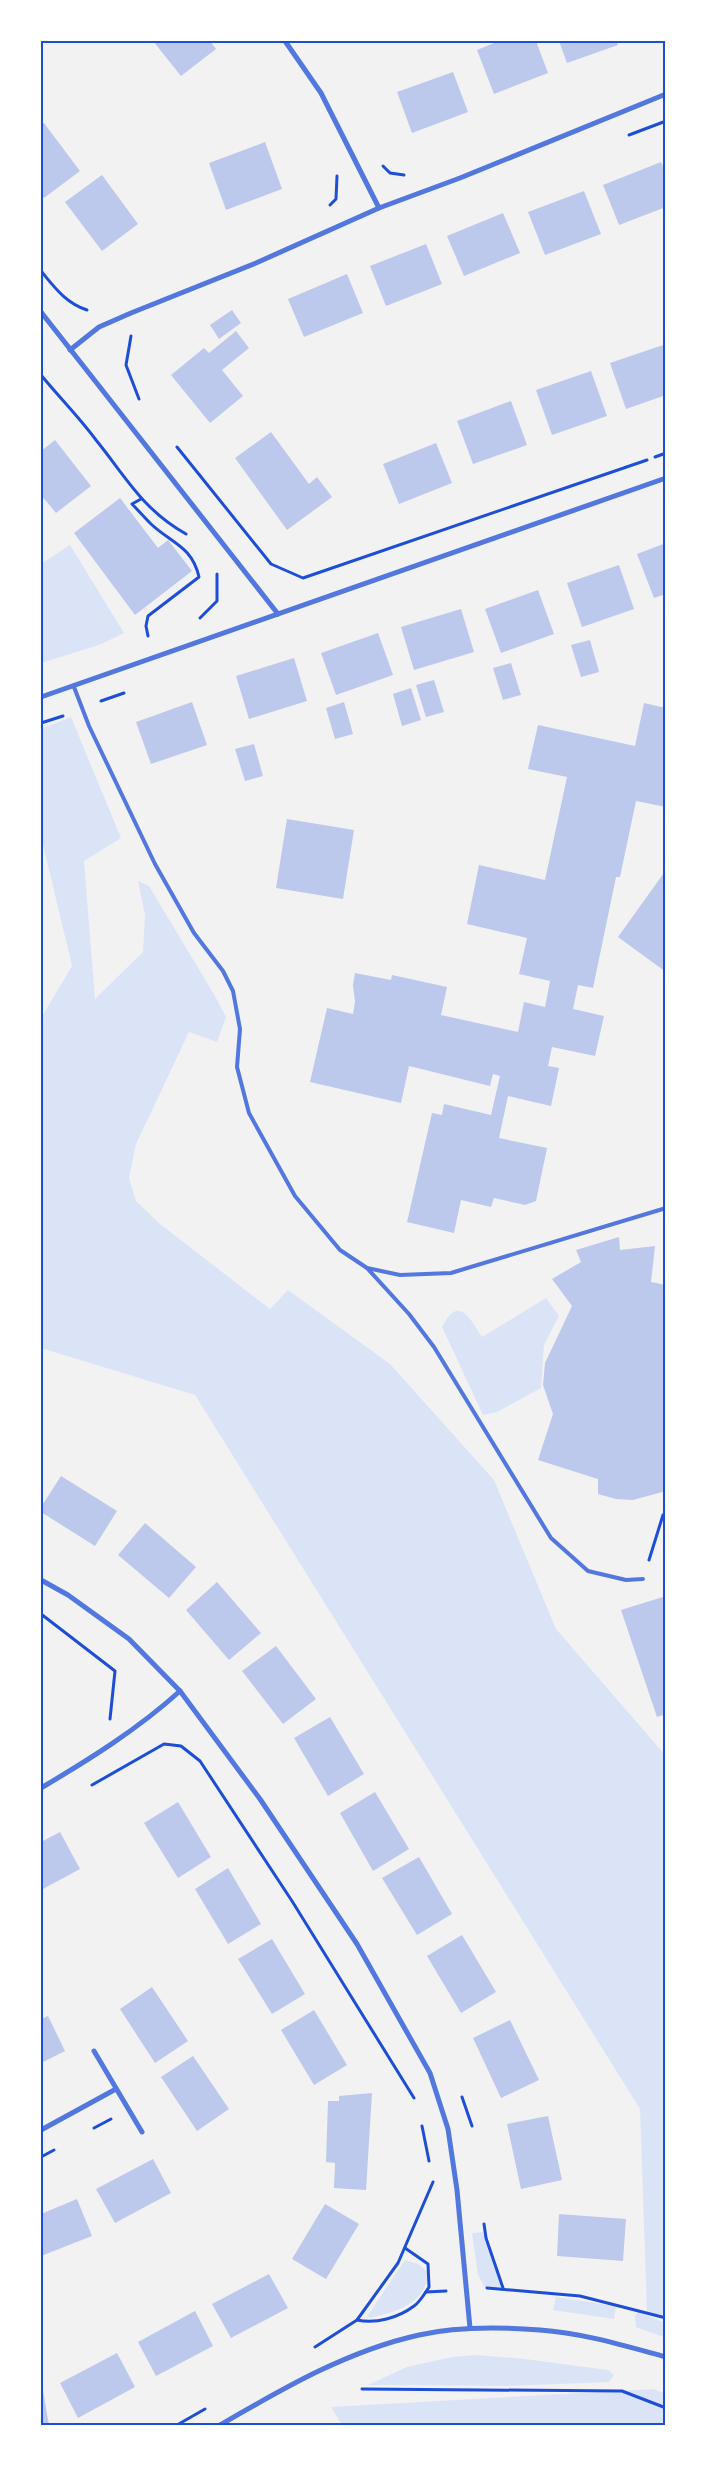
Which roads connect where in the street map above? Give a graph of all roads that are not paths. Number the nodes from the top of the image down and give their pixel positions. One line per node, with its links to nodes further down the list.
1 (285, 41): 3 (street)
2 (666, 94): 3 (street)
3 (379, 208): 5 (street)
4 (41, 312): 5 (street)
5 (70, 350): 7 (street)
6 (666, 478): 7 (street)
7 (278, 614): 8 (street)
8 (74, 687): 9 (street); 11 (lane)
9 (41, 697)
10 (666, 1208): 11 (lane)
11 (367, 1268): 12 (lane)
12 (643, 1579)
13 (41, 1580): 14 (street)
14 (180, 1691): 15 (street); 20 (street)
15 (41, 1788)
16 (94, 2051): 17 (street)
17 (116, 2089): 18 (street); 19 (street)
18 (41, 2130)
19 (142, 2132)
20 (470, 2328): 21 (street); 22 (street)
21 (666, 2357)
22 (220, 2425)

